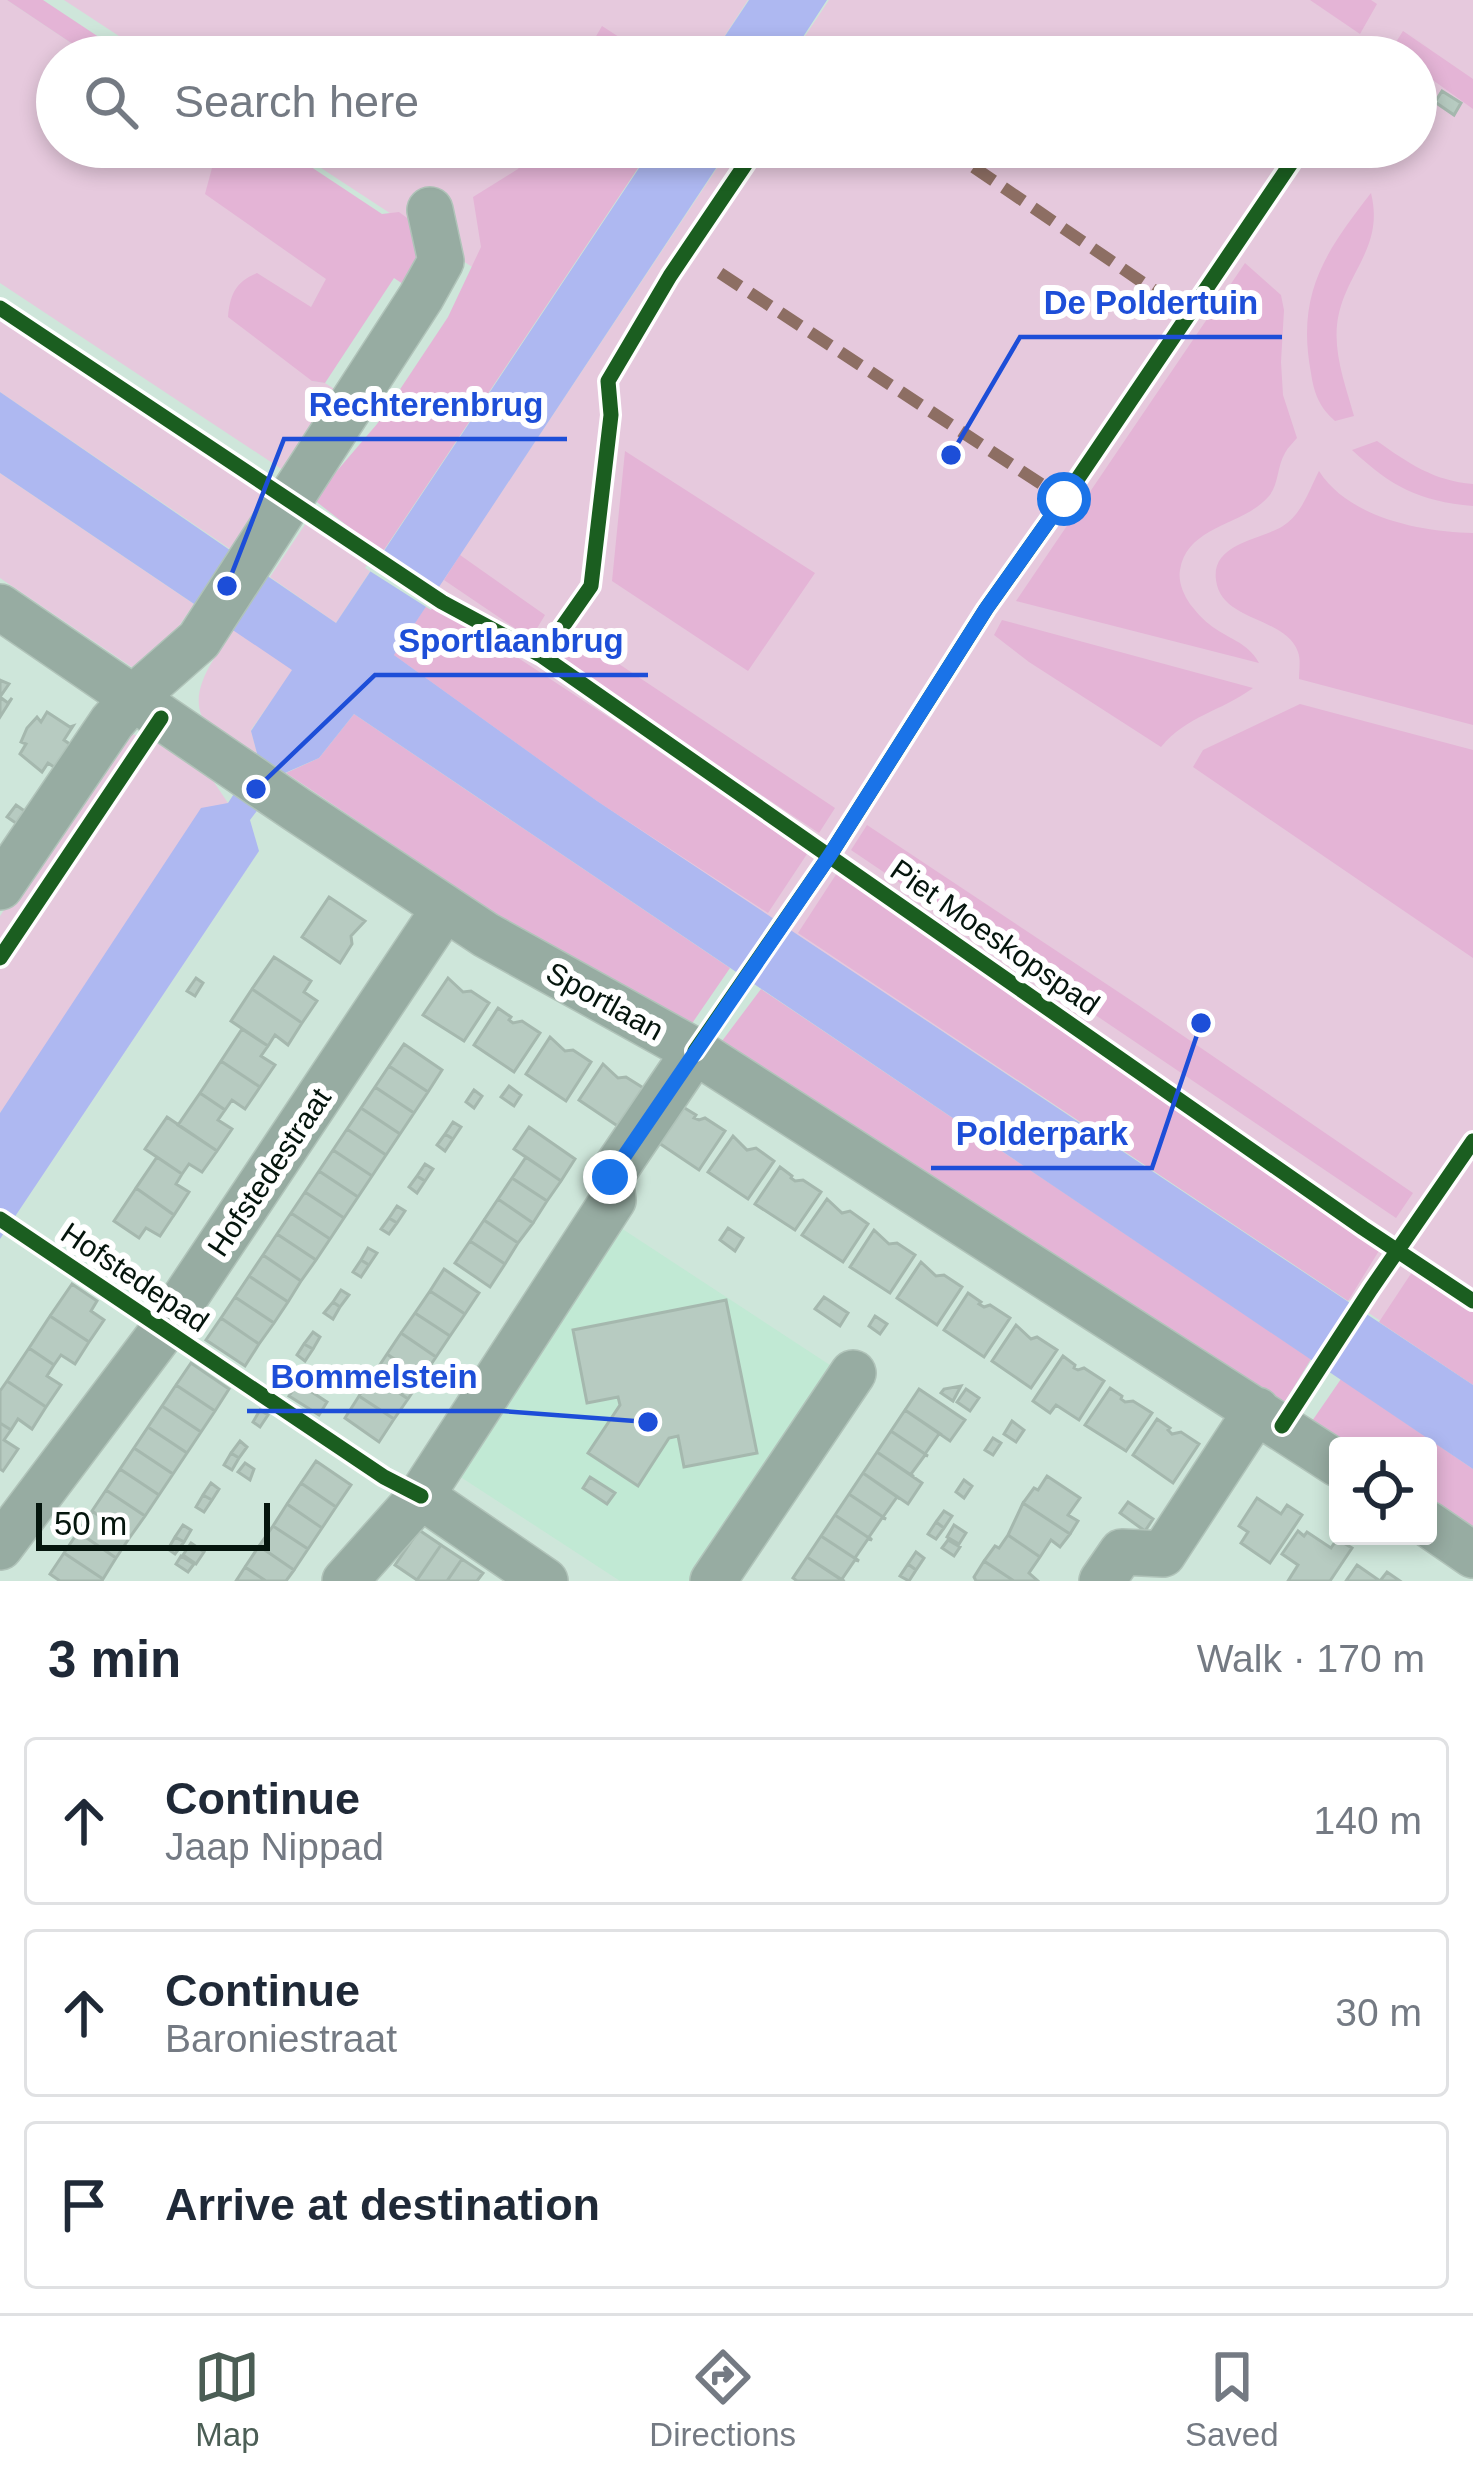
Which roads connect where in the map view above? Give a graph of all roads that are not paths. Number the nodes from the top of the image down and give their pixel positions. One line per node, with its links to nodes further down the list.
1 (430, 210): 3 (street)
2 (0, 607): 3 (street, Sportlaan)
3 (132, 699): 4 (street); 5 (street, Sportlaan)
4 (0, 887)
5 (445, 908): 6 (street, Sportlaan); 12 (street, Hofstedestraat)
6 (695, 1051): 8 (street, Sportlaan); 10 (street)
7 (853, 1372): 17 (street)
8 (1257, 1410): 9 (street, Sportlaan); 14 (street)
9 (1329, 1458)
10 (421, 1496): 15 (street); 16 (street)
11 (1437, 1530): 13 (street)
12 (0, 1547)
13 (1473, 1555)
14 (1170, 1567): 18 (street)
15 (345, 1581)
16 (545, 1581)
17 (713, 1581)
18 (1102, 1581)

